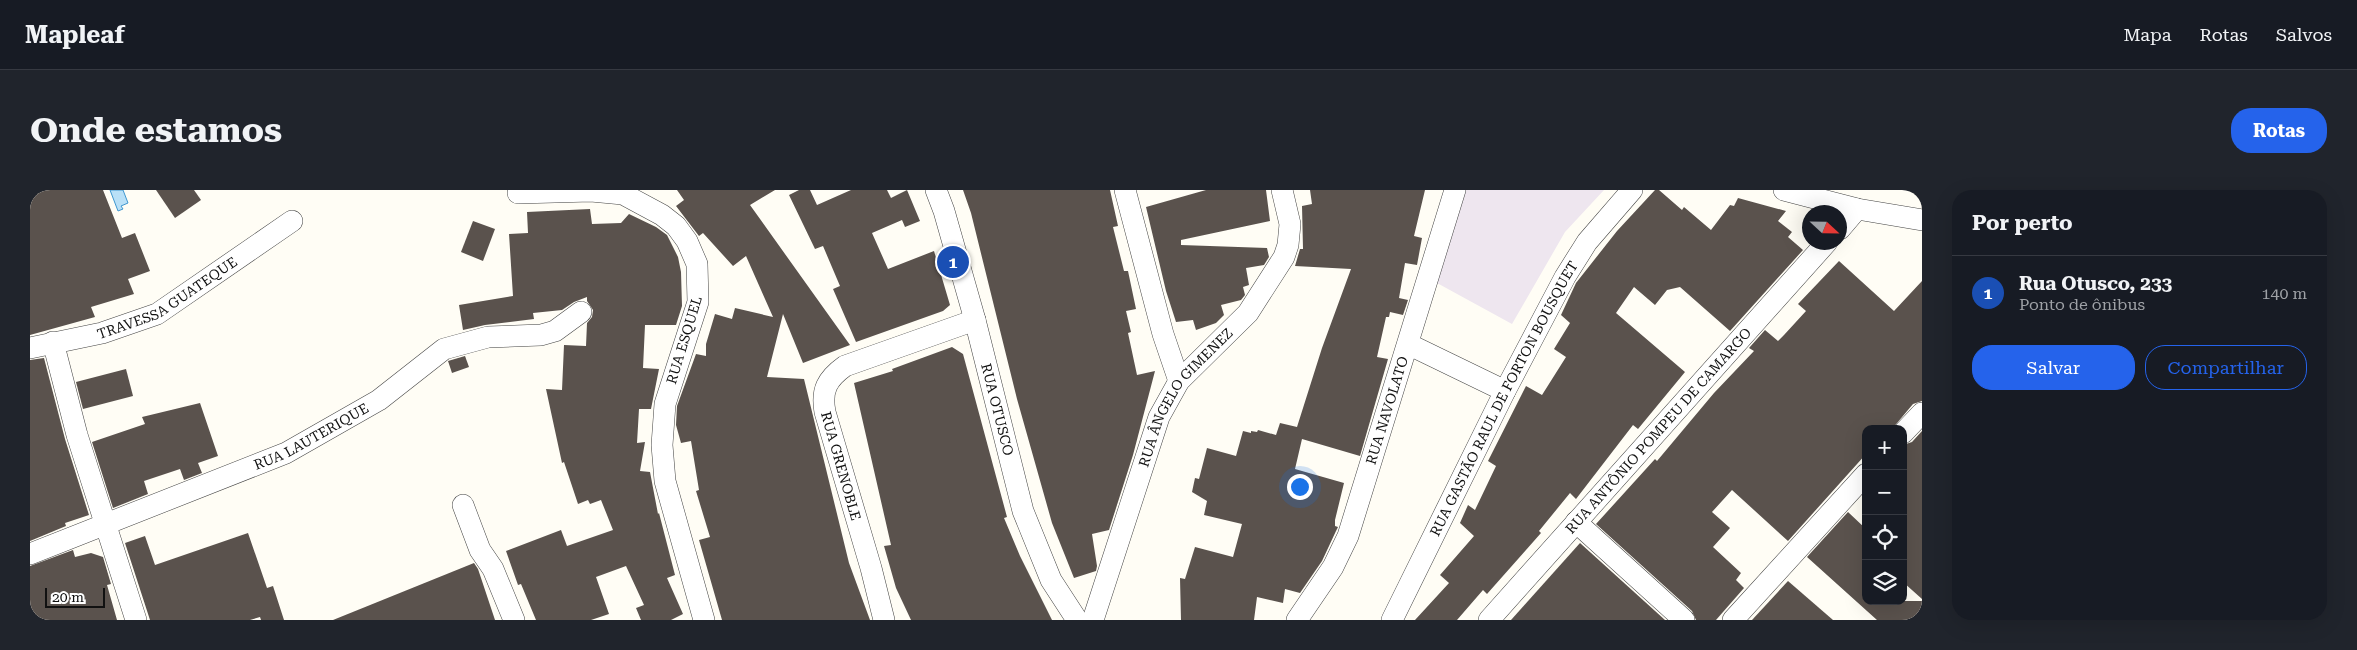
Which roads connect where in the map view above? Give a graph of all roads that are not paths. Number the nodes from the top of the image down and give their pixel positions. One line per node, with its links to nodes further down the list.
1 (591, 190): 8 (street, RUA ESQUEL); 30 (street, RUA ESQUEL)
2 (936, 190): 15 (street, RUA OTUSCO)
3 (1125, 190): 19 (street)
4 (1282, 190): 19 (street, RUA ÂNGELO GIMENEZ)
5 (1455, 190): 17 (street, RUA NAVOLATO)
6 (1632, 190): 20 (street, RUA GASTÃO RAUL DE FORTON BOUSQUET)
7 (1784, 190): 9 (street)
8 (518, 193)
9 (1857, 209): 10 (street); 12 (street)
10 (1922, 220)
11 (292, 221): 16 (street, TRAVESSA GUATEQUE)
12 (1847, 221)
13 (1820, 250): 25 (street, RUA ANTÔNIO POMPEU DE CAMARGO)
14 (582, 312): 26 (street, RUA LAUTERIQUE)
15 (975, 320): 31 (street, RUA GRENOBLE); 32 (street, RUA OTUSCO)
16 (53, 342): 18 (street, TRAVESSA GUATEQUE); 26 (street)
17 (1408, 344): 20 (street); 34 (street, RUA NAVOLATO)
18 (30, 348)
19 (1179, 381): 33 (street, RUA ÂNGELO GIMENEZ)
20 (1505, 392): 35 (street, RUA GASTÃO RAUL DE FORTON BOUSQUET)
21 (1922, 412): 22 (street)
22 (1907, 429)
23 (1862, 478): 38 (street)
24 (463, 505): 29 (street)
25 (1576, 522): 36 (street, RUA ANTÔNIO POMPEU DE CAMARGO); 37 (street)
26 (105, 523): 27 (street, RUA LAUTERIQUE); 28 (street)
27 (30, 554)
28 (136, 620)
29 (514, 620)
30 (704, 620)
31 (884, 620)
32 (1077, 620)
33 (1093, 620)
34 (1297, 620)
35 (1392, 620)
36 (1489, 620)
37 (1684, 620)
38 (1733, 620)

